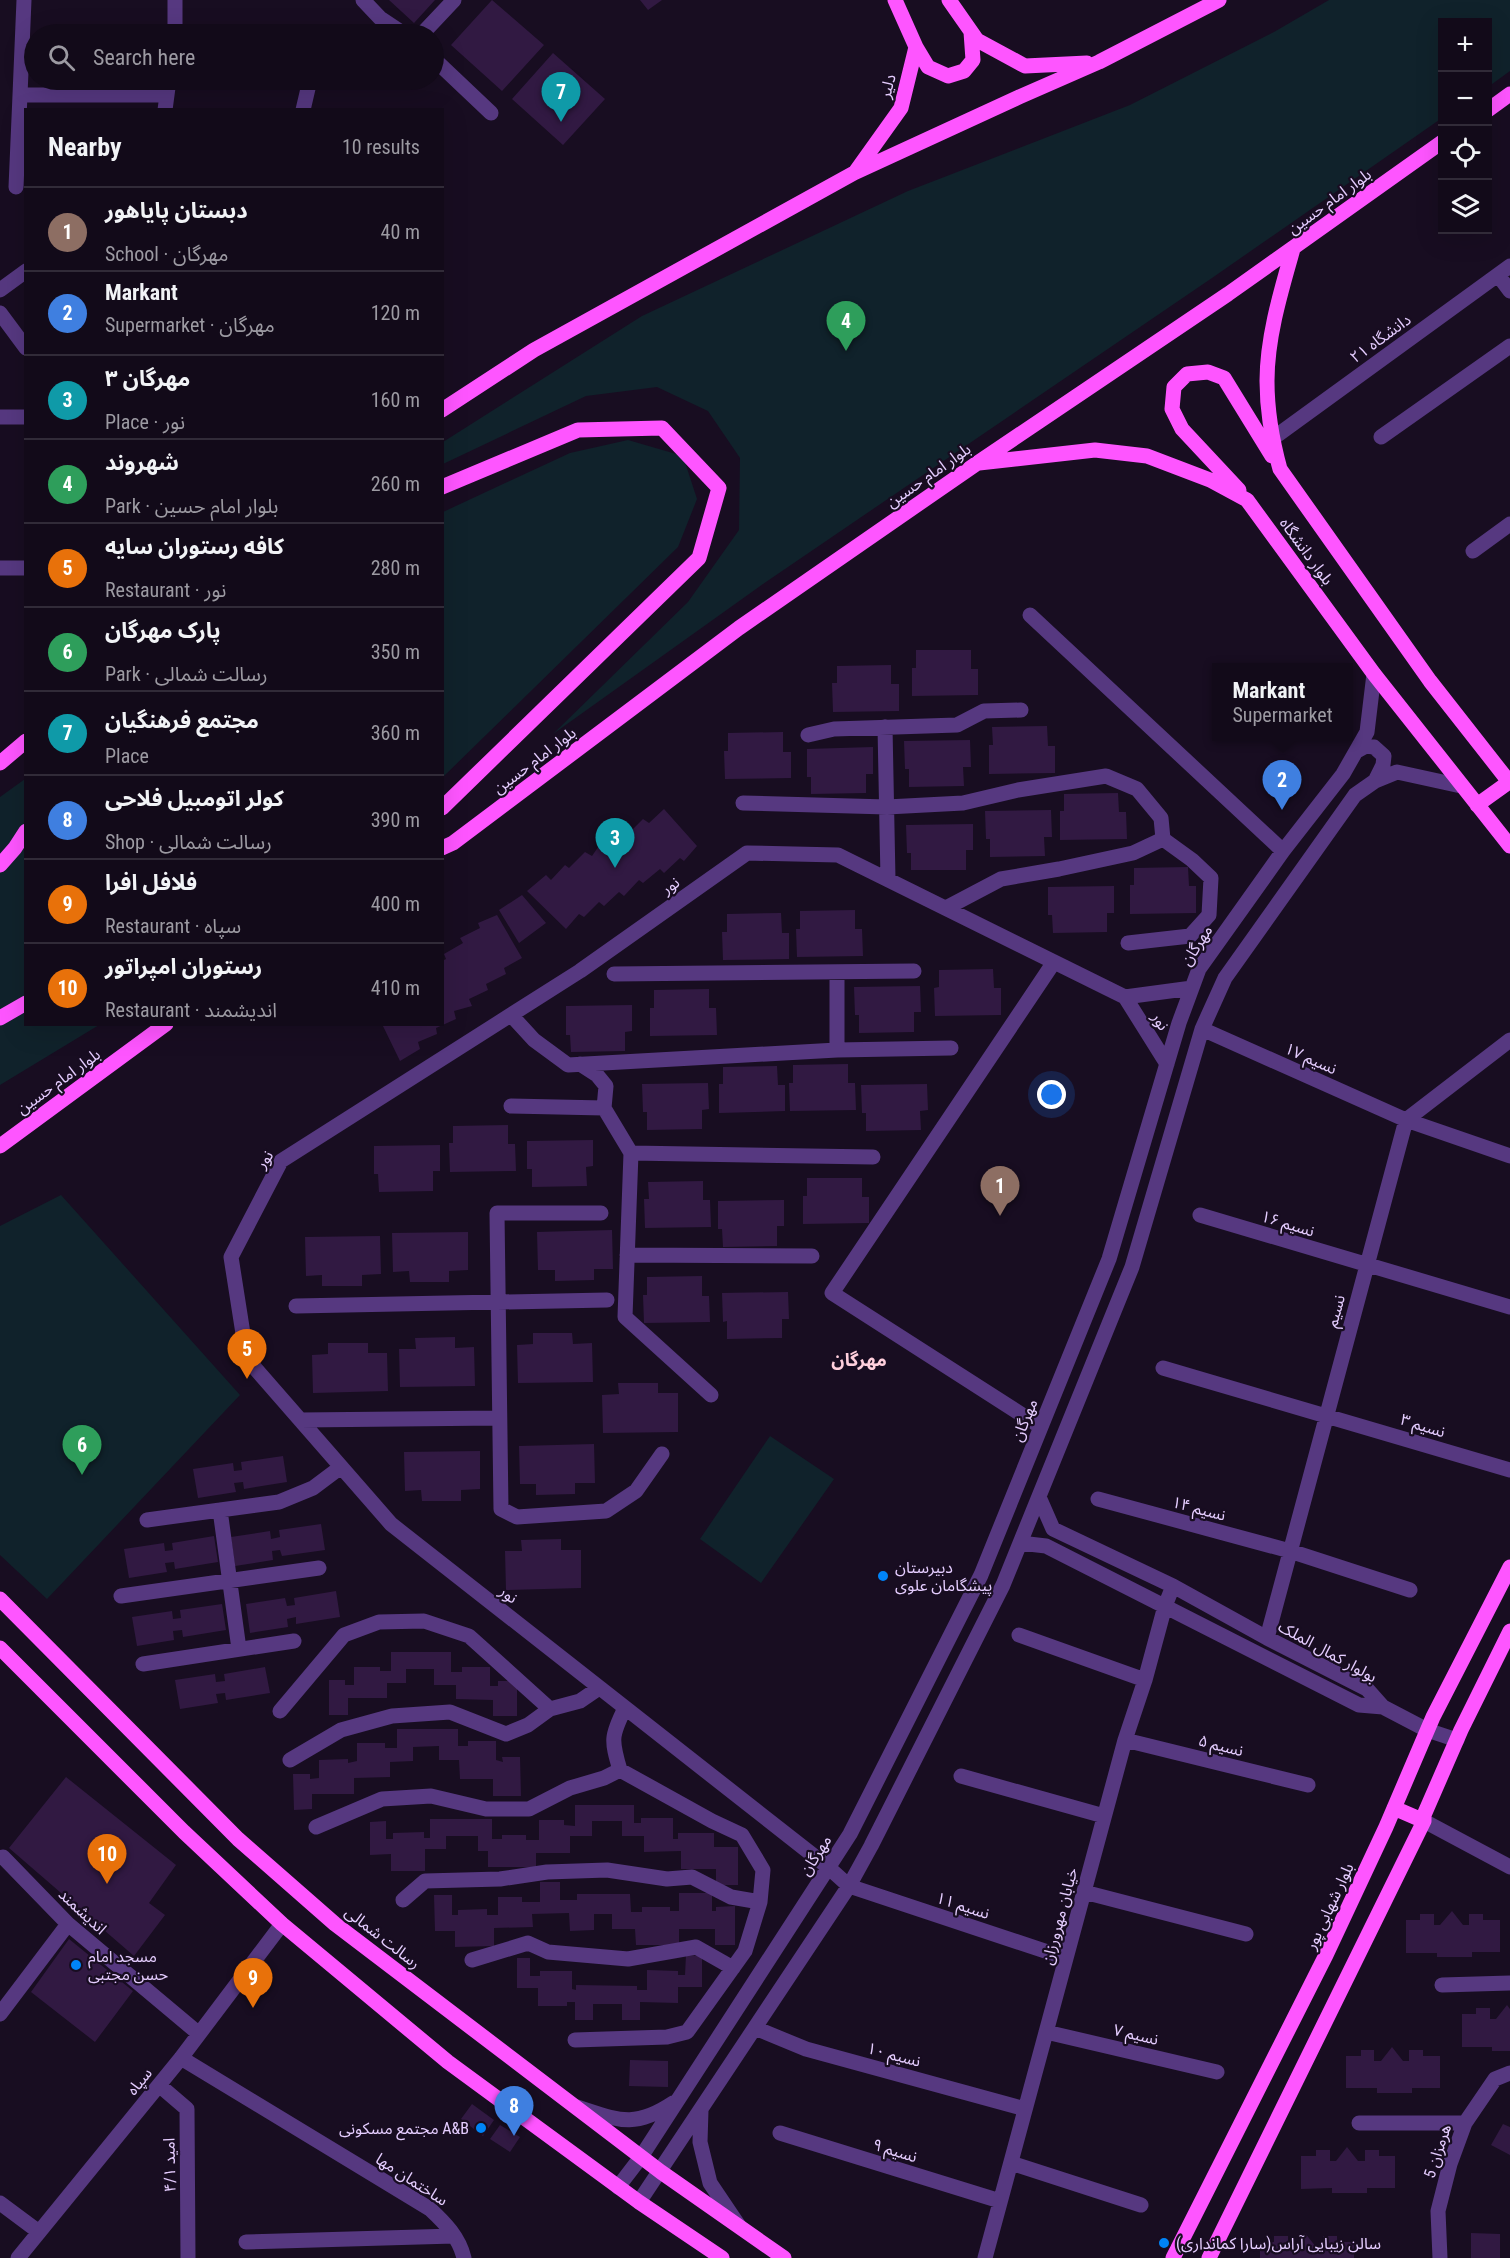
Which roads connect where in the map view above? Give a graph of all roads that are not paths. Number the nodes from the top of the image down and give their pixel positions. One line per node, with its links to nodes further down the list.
1 (24, 0): 17 (street)
2 (175, 0): 8 (street)
3 (363, 0): 9 (street)
4 (454, 0): 10 (street)
5 (895, 0): 12 (main road)
6 (948, 0): 11 (main road)
7 (1219, 0): 13 (main road)
8 (175, 24)
9 (389, 24)
10 (431, 24)
11 (971, 32): 12 (main road); 13 (main road)
12 (916, 47): 23 (main road, دلیر)
13 (1099, 62): 23 (main road)
14 (444, 68): 21 (street)
15 (308, 90): 20 (street)
16 (1510, 94): 19 (main road)
17 (20, 95): 18 (street); 24 (street)
18 (166, 102)
19 (1492, 107)
20 (303, 108)
21 (491, 113)
22 (1438, 146): 25 (main road, بلوار امام حسین)
23 (854, 173): 33 (main road)
24 (16, 187)
25 (1293, 249): 37 (main road, بلوار دانشگاه); 38 (main road, بلوار امام حسین)
26 (1504, 270): 29 (street); 37 (street, دانشگاه ۲۱)
27 (24, 272): 28 (street)
28 (0, 290)
29 (1510, 291)
30 (0, 313): 31 (street)
31 (24, 345)
32 (1510, 346): 36 (street)
33 (444, 409)
34 (0, 417): 35 (street)
35 (24, 417)
36 (1381, 437)
37 (1272, 439): 39 (main road, بلوار دانشگاه)
38 (976, 464): 41 (main road, بلوار دانشگاه); 64 (main road, بلوار امام حسین)
39 (1280, 469): 41 (main road); 55 (main road, بلوار دانشگاه)
40 (444, 486): 59 (main road)
41 (1247, 500): 47 (main road, بلوار دانشگاه)
42 (1510, 524): 43 (street)
43 (1473, 551)
44 (0, 568): 45 (street)
45 (24, 568)
46 (1030, 615): 65 (street)
47 (1374, 674): 52 (street, مهرگان); 56 (main road, بلوار دانشگاه)
48 (1021, 710): 49 (street)
49 (885, 727): 50 (street); 60 (street)
50 (808, 735)
51 (24, 743): 53 (main road)
52 (1357, 751): 54 (street); 65 (street, مهرگان)
53 (0, 763)
54 (1375, 781): 56 (street); 80 (street)
55 (1509, 783): 58 (main road)
56 (1461, 786): 58 (main road, بلوار دانشگاه)
57 (743, 803): 60 (street)
58 (1477, 805): 63 (main road, بلوار دانشگاه)
59 (444, 806)
60 (887, 807): 62 (street); 67 (street)
61 (24, 834): 66 (main road)
62 (1163, 839): 68 (street); 69 (street)
63 (1510, 846)
64 (444, 847)
65 (1283, 851): 74 (street, مهرگان)
66 (0, 865)
67 (888, 879): 68 (street, نور); 77 (street, نور)
68 (946, 908): 70 (street, نور)
69 (1128, 943)
70 (1054, 962): 75 (street, نور); 109 (street)
71 (914, 971): 72 (street)
72 (837, 972): 73 (street); 83 (street)
73 (614, 974)
74 (1192, 988): 75 (street, نور); 85 (street, مهرگان)
75 (1125, 997): 85 (street, نور)
76 (24, 1004): 78 (main road)
77 (511, 1015): 84 (street); 108 (street, نور)
78 (0, 1018)
79 (163, 1026): 90 (main road, بلوار امام حسین)
80 (1202, 1029): 88 (street, نسیم ۱۷); 91 (street)
81 (1510, 1040): 88 (street)
82 (951, 1048): 83 (street)
83 (837, 1050): 84 (street)
84 (580, 1064): 87 (street)
85 (1167, 1064): 89 (street, مهرگان)
86 (511, 1106): 87 (street)
87 (604, 1108): 92 (street)
88 (1406, 1120): 93 (street, نسیم ۱۷); 99 (street, نسیم)
89 (1144, 1140): 91 (street); 109 (street, مهرگان)
90 (0, 1146)
91 (1167, 1148): 113 (street)
92 (631, 1153): 94 (street); 97 (street)
93 (1510, 1156)
94 (873, 1157)
95 (601, 1213): 101 (street)
96 (1200, 1215): 99 (street, نسیم ۱۶)
97 (627, 1255): 98 (street); 105 (street)
98 (812, 1256)
99 (1365, 1266): 103 (street, نسیم ۱۶); 106 (street, نسیم)
100 (607, 1300): 101 (street)
101 (498, 1302): 102 (street); 107 (street)
102 (296, 1306)
103 (1510, 1307)
104 (1163, 1368): 106 (street, نسیم ۳)
105 (711, 1395)
106 (1326, 1415): 112 (street, نسیم ۳); 118 (street, نسیم)
107 (499, 1418): 108 (street); 110 (street)
108 (300, 1420): 111 (street, نور)
109 (1041, 1427): 152 (street, مهرگان)
110 (662, 1454)
111 (341, 1467): 115 (street); 135 (street, نور)
112 (1510, 1470)
113 (1039, 1497): 117 (street); 122 (street, بولوار کمال الملک)
114 (1098, 1499): 118 (street, نسیم ۱۴)
115 (220, 1510): 116 (street); 121 (street)
116 (147, 1520)
117 (1020, 1543): 126 (street, بولوار کمال الملک); 154 (street)
118 (1290, 1551): 123 (street, نسیم ۱۴); 129 (street, نسیم)
119 (1510, 1567): 140 (main road, بلوار شهابی پور)
120 (319, 1568): 121 (street)
121 (230, 1580): 124 (street); 132 (street)
122 (1173, 1586): 126 (street, خیابان مهرورزان); 129 (street, بولوار کمال الملک)
123 (1410, 1590)
124 (121, 1596)
125 (0, 1599): 176 (main road, رسالت شمالی)
126 (1165, 1606): 134 (street, خیابان مهرورزان); 136 (street, بولوار کمال الملک)
127 (1510, 1630): 142 (main road)
128 (1019, 1635): 134 (street)
129 (1267, 1638): 136 (street, بولوار کمال الملک)
130 (294, 1641): 132 (street)
131 (0, 1648): 159 (main road)
132 (239, 1649): 133 (street)
133 (143, 1664)
134 (1145, 1680): 141 (street, خیابان مهرورزان)
135 (599, 1688): 137 (street, نور); 138 (street)
136 (1383, 1707): 140 (street)
137 (625, 1708): 144 (street); 152 (street, نور)
138 (550, 1709): 139 (street); 143 (street)
139 (280, 1711)
140 (1427, 1730): 142 (street); 147 (main road, بلوار شهابی پور)
141 (1125, 1740): 146 (street, نسیم ۵); 148 (street, خیابان مهرورزان)
142 (1457, 1740): 149 (main road)
143 (290, 1760)
144 (620, 1770): 150 (street); 157 (street)
145 (961, 1776): 148 (street)
146 (1308, 1785)
147 (1394, 1808): 149 (main road); 200 (main road, بلوار شهابی پور)
148 (1104, 1816): 155 (street, خیابان مهرورزان)
149 (1424, 1821): 153 (street); 201 (main road)
150 (316, 1827)
151 (3, 1857): 158 (street, اندیشمند)
152 (828, 1867): 154 (street, نور); 175 (street, مهرگان)
153 (1510, 1867)
154 (849, 1886): 161 (street, نسیم ۱۱); 167 (street)
155 (1084, 1893): 160 (street); 161 (street, خیابان مهرورزان)
156 (403, 1900): 157 (street)
157 (760, 1902): 163 (street)
158 (68, 1924): 166 (street); 169 (street, اندیشمند)
159 (282, 1924): 169 (street, سپاه); 185 (main road)
160 (1246, 1934)
161 (1066, 1958): 168 (street, خیابان مهرورزان)
162 (472, 1960): 163 (street)
163 (734, 1968): 170 (street)
164 (1510, 1983): 165 (street)
165 (1442, 1985)
166 (0, 2014)
167 (755, 2028): 177 (street, نسیم ۱۰); 178 (street)
168 (1046, 2032): 172 (street, نسیم ۷); 177 (street, خیابان مهرورزان)
169 (198, 2033): 171 (street, سپاه)
170 (575, 2040)
171 (181, 2058): 174 (street, سپاه); 192 (street, ساختمان مها)
172 (1217, 2072)
173 (1510, 2073): 180 (street, هرمزان 5)
174 (159, 2085): 191 (street, سپاه); 195 (street, امید ۴/۱)
175 (678, 2100): 176 (street); 182 (street, مهرگان)
176 (574, 2106): 182 (main road, رسالت شمالی)
177 (1025, 2109): 183 (street, خیابان مهرورزان)
178 (701, 2110): 184 (street); 190 (street)
179 (1359, 2123): 180 (street)
180 (1465, 2123): 202 (street, هرمزان 5)
181 (780, 2133): 186 (street, نسیم ۹)
182 (641, 2157): 184 (main road, رسالت شمالی); 185 (street, مهرگان)
183 (1011, 2163): 186 (street, خیابان مهرورزان); 189 (street)
184 (661, 2172): 187 (street); 190 (main road, رسالت شمالی)
185 (618, 2187): 187 (main road)
186 (1000, 2201): 199 (street, خیابان مهرورزان)
187 (639, 2202): 197 (main road)
188 (0, 2203): 191 (street)
189 (1141, 2205)
190 (739, 2226): 198 (main road, رسالت شمالی)
191 (39, 2232): 194 (street, سپاه)
192 (454, 2236): 193 (street); 196 (street, ساختمان مها)
193 (246, 2242)
194 (18, 2258)
195 (188, 2258)
196 (464, 2258)
197 (722, 2258)
198 (784, 2258)
199 (985, 2258)
200 (1173, 2258)
201 (1209, 2258)
202 (1440, 2258)

